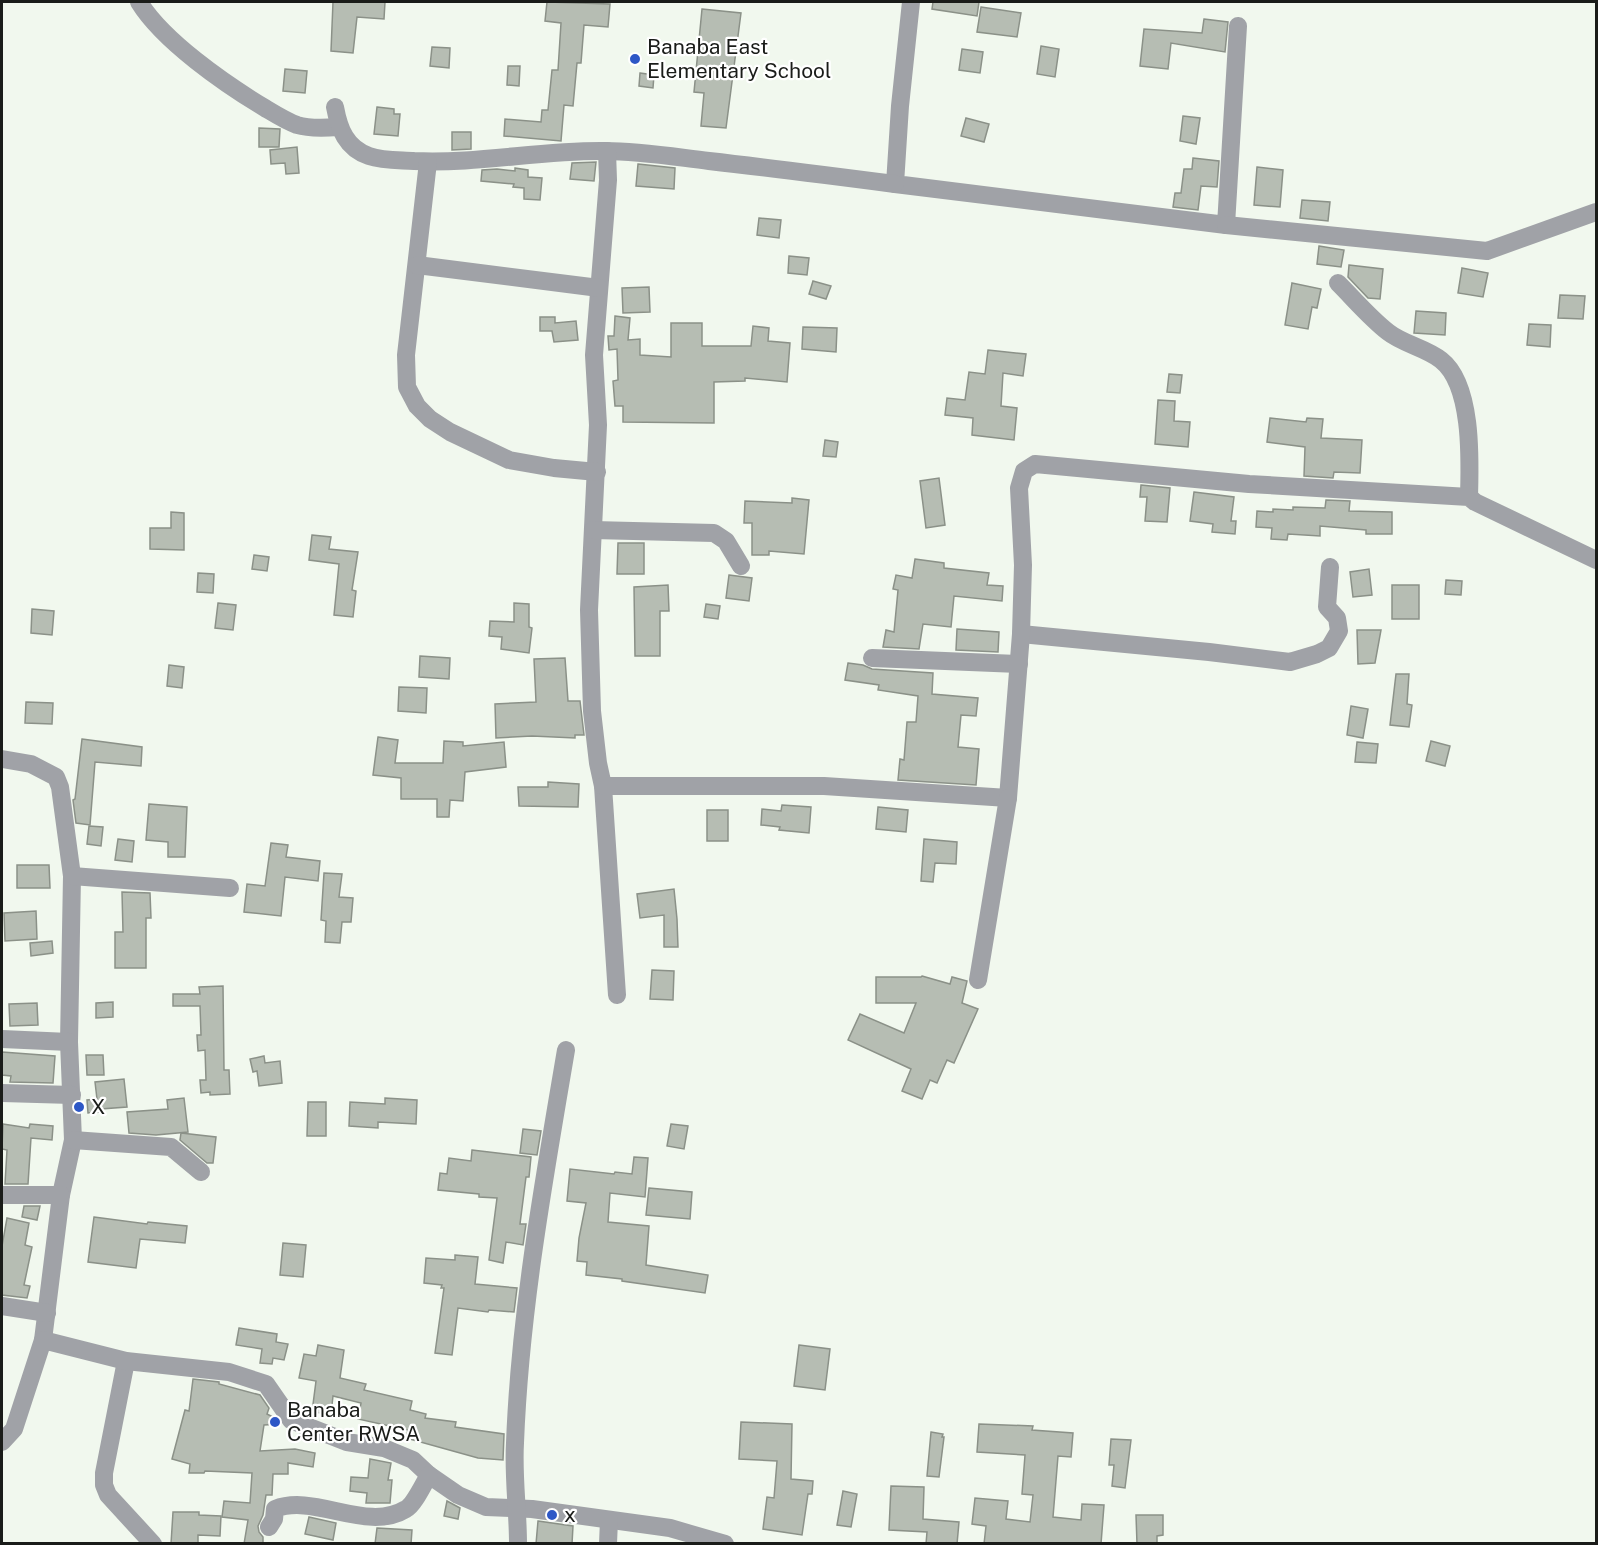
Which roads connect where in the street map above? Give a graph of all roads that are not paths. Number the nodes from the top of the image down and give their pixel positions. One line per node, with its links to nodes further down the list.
1 (140, 2): 5 (street)
2 (911, 2): 8 (street)
3 (1238, 26): 10 (street)
4 (335, 107): 5 (street)
5 (338, 127): 7 (street)
6 (607, 151): 7 (street); 8 (street); 13 (street)
7 (428, 162): 11 (street)
8 (895, 184): 10 (street)
9 (1596, 212): 10 (street)
10 (1226, 225)
11 (417, 265): 13 (street); 14 (street)
12 (1338, 283): 15 (street)
13 (599, 288): 14 (street)
14 (597, 472): 16 (street)
15 (1469, 497): 17 (street); 20 (street)
16 (594, 530): 18 (street); 24 (street)
17 (1596, 561)
18 (741, 566)
19 (1330, 567): 20 (street)
20 (1021, 634): 22 (street)
21 (872, 658): 22 (street)
22 (1018, 664): 25 (street)
23 (2, 759): 26 (street)
24 (603, 786): 25 (street); 29 (street)
25 (1008, 798): 28 (street)
26 (72, 876): 27 (street); 31 (street)
27 (230, 888)
28 (978, 980)
29 (617, 995)
30 (2, 1039): 31 (street)
31 (69, 1042): 34 (street)
32 (566, 1050): 45 (street)
33 (2, 1093): 34 (street)
34 (72, 1095): 35 (street)
35 (73, 1140): 36 (street); 38 (street)
36 (201, 1172)
37 (2, 1195): 38 (street)
38 (61, 1195): 40 (street)
39 (2, 1306): 40 (street)
40 (47, 1313): 41 (street)
41 (43, 1340): 42 (street); 43 (street)
42 (126, 1361): 44 (street); 48 (street)
43 (2, 1442)
44 (429, 1475): 45 (street); 47 (street)
45 (518, 1509): 46 (street); 49 (street)
46 (609, 1520): 50 (street); 51 (street)
47 (269, 1527)
48 (153, 1544)
49 (518, 1544)
50 (608, 1544)
51 (725, 1544)

